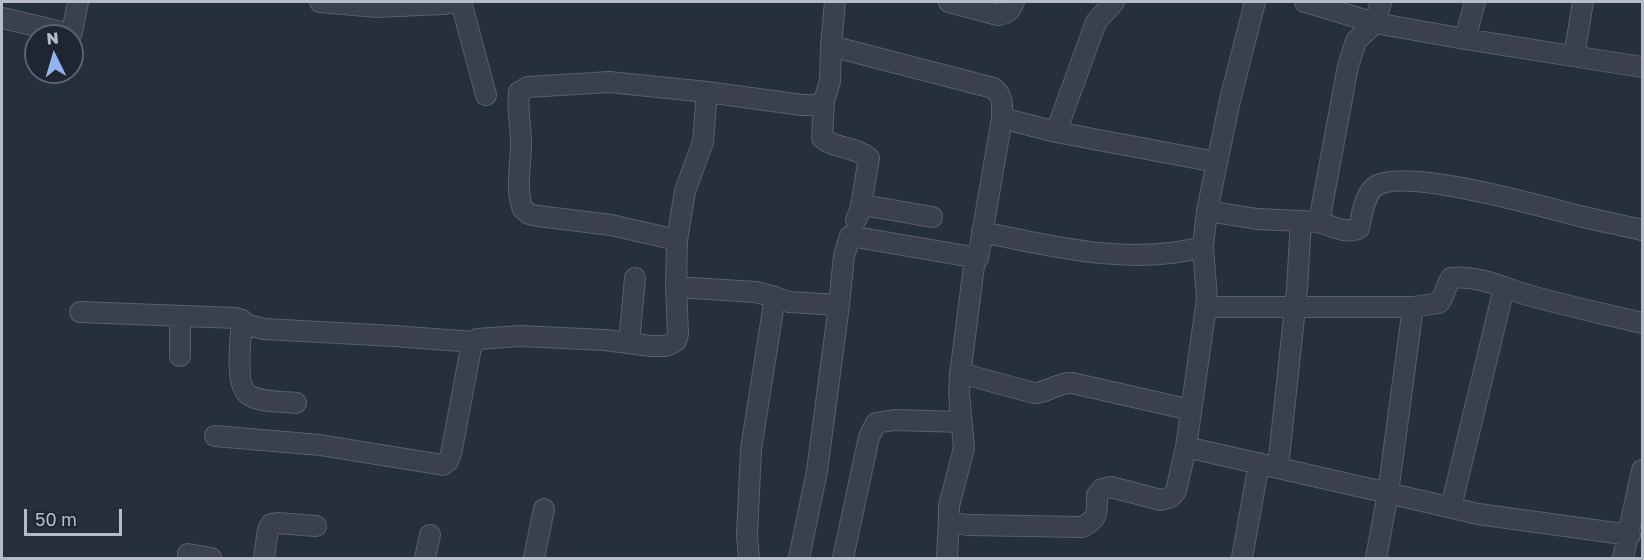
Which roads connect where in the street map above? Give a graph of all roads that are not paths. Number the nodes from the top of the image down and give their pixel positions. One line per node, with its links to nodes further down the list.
1 (78, 2): 14 (street)
2 (320, 2): 3 (street)
3 (452, 2)
4 (461, 2): 21 (street)
5 (835, 2): 17 (street)
6 (949, 2): 7 (street)
7 (1014, 2)
8 (1114, 2): 24 (street)
9 (1255, 2): 25 (street)
10 (1305, 2): 15 (street)
11 (1381, 2): 15 (street)
12 (1475, 2): 16 (street)
13 (1583, 2): 18 (street)
14 (2, 18)
15 (1375, 22): 16 (street); 29 (street)
16 (1465, 39): 18 (street)
17 (831, 46): 22 (street); 23 (street)
18 (1574, 56): 19 (street)
19 (1642, 67)
20 (708, 92): 22 (street); 33 (street); 33 (street)
21 (486, 96)
22 (824, 101): 26 (street)
23 (1002, 118): 24 (street); 31 (street)
24 (1056, 132): 25 (street)
25 (1216, 162): 27 (street)
26 (860, 211): 28 (street); 32 (street)
27 (1207, 211): 29 (street); 34 (street)
28 (932, 217)
29 (1310, 222): 30 (street); 43 (street)
30 (1642, 230)
31 (982, 232): 34 (street); 35 (street)
32 (850, 236): 35 (street); 40 (street)
33 (676, 240): 37 (street)
34 (1203, 247): 41 (street)
35 (975, 258): 51 (street)
36 (635, 278): 49 (street)
37 (676, 287): 39 (street); 49 (street)
38 (1504, 288): 42 (street); 47 (street); 61 (street)
39 (775, 297): 40 (street); 72 (street)
40 (839, 305): 73 (street)
41 (1206, 308): 43 (street); 53 (street)
42 (1413, 308): 43 (street); 60 (street)
43 (1295, 309): 58 (street)
44 (80, 312): 45 (street)
45 (180, 316): 46 (street); 50 (street)
46 (242, 320): 48 (street); 52 (street)
47 (1642, 323)
48 (474, 342): 49 (street); 55 (street)
49 (629, 343)
50 (180, 356)
51 (960, 373): 53 (street); 54 (street)
52 (296, 403)
53 (1191, 410): 56 (street)
54 (962, 422): 63 (street); 74 (street)
55 (215, 436)
56 (1186, 447): 57 (street); 63 (street)
57 (1259, 463): 58 (street); 76 (street)
58 (1278, 467): 60 (street)
59 (1642, 470): 66 (street)
60 (1388, 493): 61 (street); 77 (street)
61 (1451, 507): 66 (street)
62 (544, 509): 71 (street)
63 (949, 517): 75 (street)
64 (316, 526): 69 (street)
65 (430, 535): 70 (street)
66 (1630, 536): 78 (street)
67 (188, 554): 68 (street)
68 (211, 558)
69 (264, 558)
70 (425, 558)
71 (534, 558)
72 (749, 558)
73 (800, 558)
74 (843, 558)
75 (947, 558)
76 (1242, 558)
77 (1376, 558)
78 (1623, 558)

